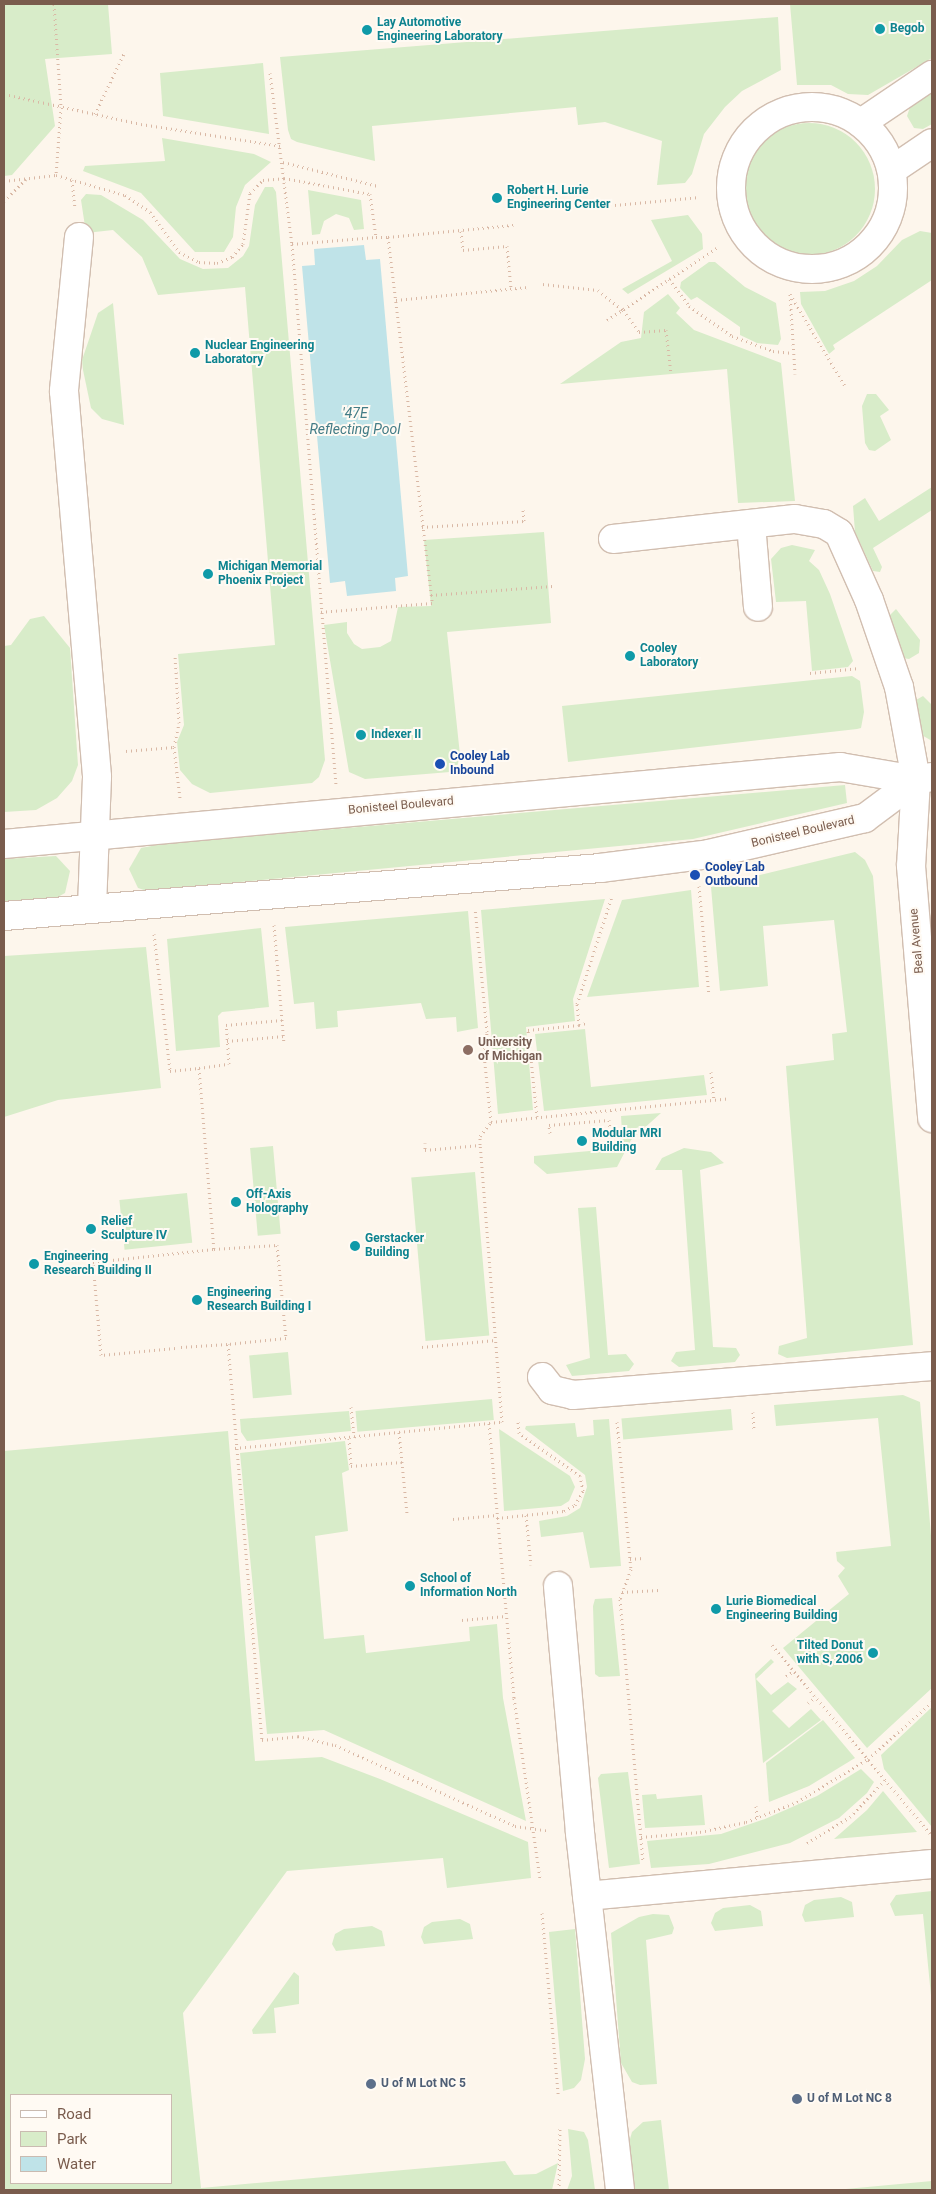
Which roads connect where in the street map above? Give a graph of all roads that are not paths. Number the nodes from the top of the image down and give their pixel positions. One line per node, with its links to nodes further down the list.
1 (932, 75): 2 (street)
2 (861, 123): 4 (street); 4 (street)
3 (932, 143): 4 (street)
4 (892, 170)
5 (79, 237): 10 (street)
6 (751, 524): 7 (street, Beal Avenue); 8 (street); 9 (street, Beal Avenue)
7 (612, 539)
8 (758, 607)
9 (924, 779): 10 (street, Bonisteel Boulevard); 12 (street, Bonisteel Boulevard); 14 (street, Beal Avenue)
10 (95, 836): 11 (street, Bonisteel Boulevard); 12 (street)
11 (4, 844)
12 (92, 908): 13 (street, Bonisteel Boulevard)
13 (4, 916)
14 (932, 1118)
15 (932, 1366): 16 (street)
16 (542, 1377)
17 (558, 1586): 19 (street)
18 (932, 1864): 19 (street)
19 (587, 1896): 20 (street)
20 (620, 2190)

